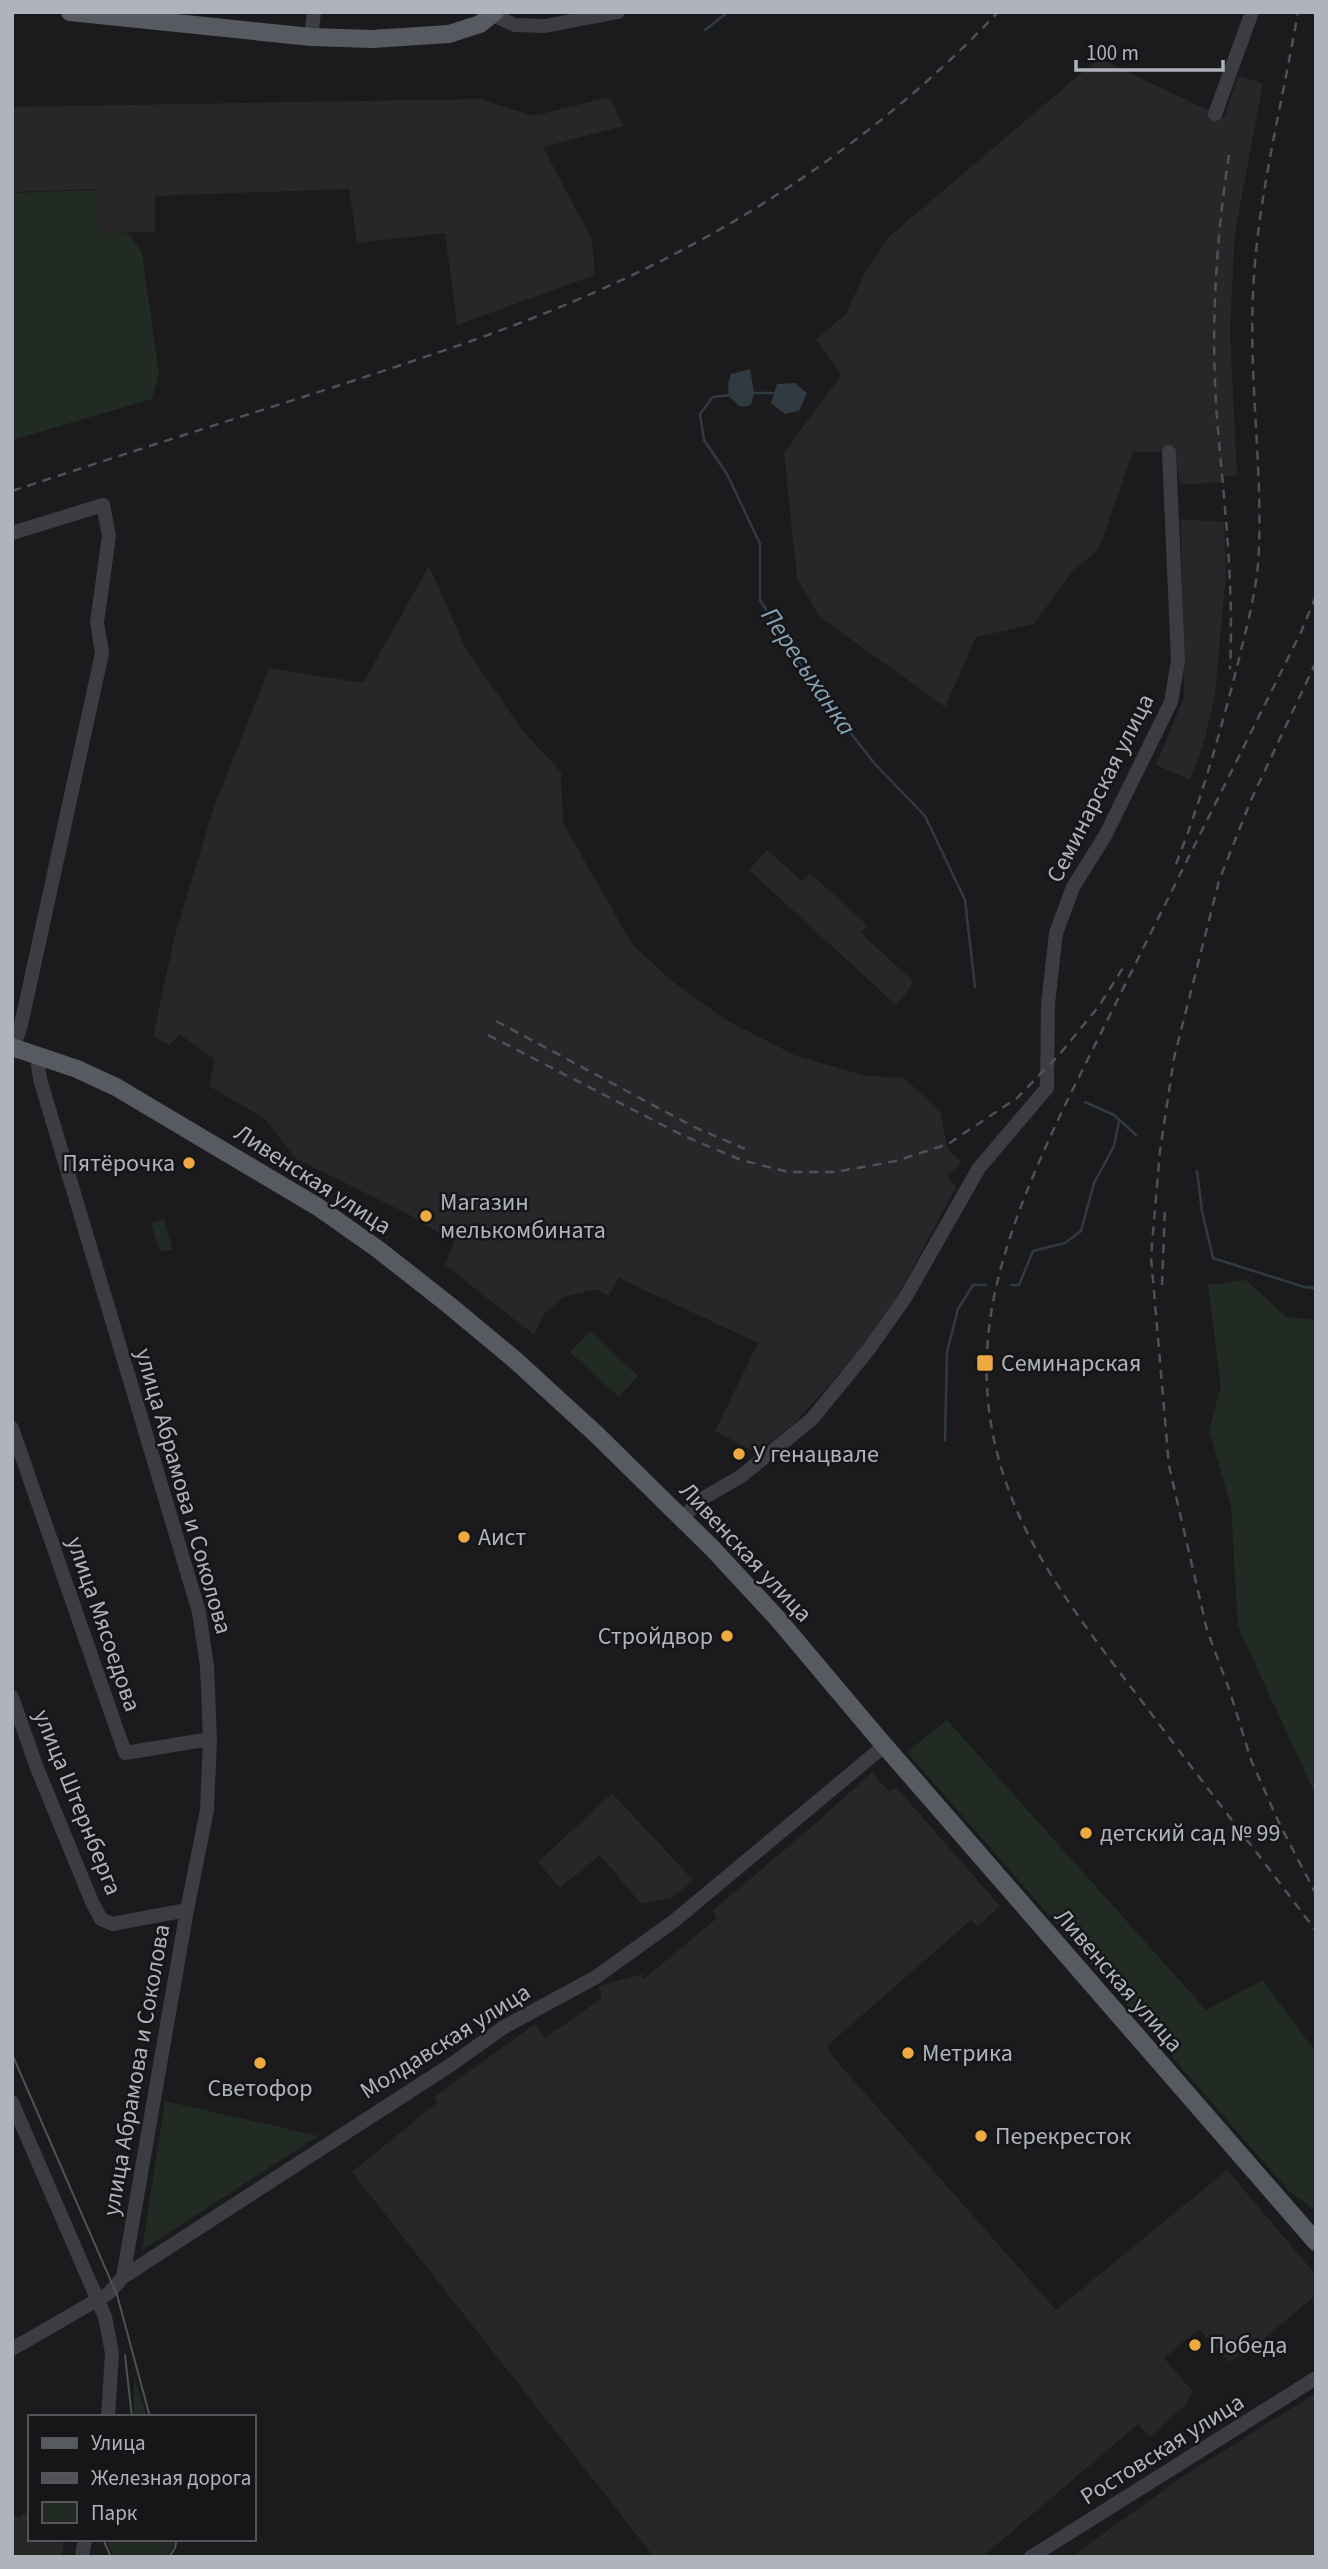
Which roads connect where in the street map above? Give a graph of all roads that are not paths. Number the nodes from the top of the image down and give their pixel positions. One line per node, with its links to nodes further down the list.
1 (70, 12): 6 (main road)
2 (314, 12): 7 (street)
3 (618, 12): 5 (street)
4 (1252, 12): 8 (street)
5 (494, 14): 7 (main road)
6 (127, 15): 7 (main road)
7 (311, 37)
8 (1215, 114)
9 (1169, 452): 14 (street, Семинарская улица)
10 (12, 533): 11 (street)
11 (13, 1049): 12 (main road, Ливенская улица)
12 (41, 1056): 14 (main road, Ливенская улица); 16 (street, улица Абрамова и Соколова)
13 (12, 1428): 16 (street, улица Мясоедова)
14 (682, 1519): 17 (main road, Ливенская улица)
15 (12, 1698): 18 (street, улица Штернберга)
16 (210, 1739): 18 (street, улица Абрамова и Соколова)
17 (884, 1746): 20 (main road, Ливенская улица); 21 (street, Молдавская улица)
18 (187, 1910): 21 (street, улица Абрамова и Соколова)
19 (12, 2102): 22 (street)
20 (1316, 2242)
21 (123, 2277): 22 (street, Молдавская улица)
22 (98, 2297): 23 (street, Молдавская улица); 25 (street)
23 (12, 2349)
24 (1316, 2378): 26 (street, Ростовская улица)
25 (108, 2415)
26 (1031, 2557)

